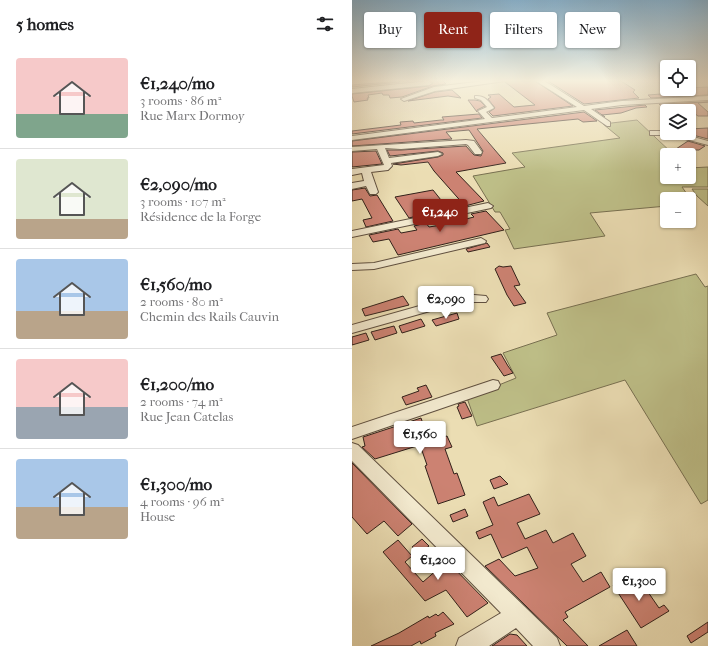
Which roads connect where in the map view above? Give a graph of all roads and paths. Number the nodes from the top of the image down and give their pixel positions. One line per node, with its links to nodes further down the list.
1 (481, 111): 4 (street)
2 (560, 111): 4 (street)
3 (589, 111): 5 (street)
4 (490, 120): 6 (street)
5 (607, 124)
6 (424, 129): 8 (street); 10 (street)
7 (653, 133): 9 (street)
8 (352, 138)
9 (702, 139): 12 (street)
10 (435, 144): 11 (street); 14 (street)
11 (382, 146): 13 (street); 16 (street)
12 (689, 147)
13 (352, 149)
14 (478, 152)
15 (438, 154): 16 (street)
16 (386, 161): 17 (street)
17 (367, 170): 18 (street); 19 (street)
18 (352, 172)
19 (352, 186)
20 (488, 206): 21 (street)
21 (352, 234)
22 (481, 241): 23 (street)
23 (352, 267)
24 (482, 299): 25 (street)
25 (352, 329)
26 (493, 384): 27 (street)
27 (352, 433)
28 (352, 450): 29 (street)
29 (519, 616): 30 (street); 31 (street)
30 (466, 646)
31 (549, 646)

